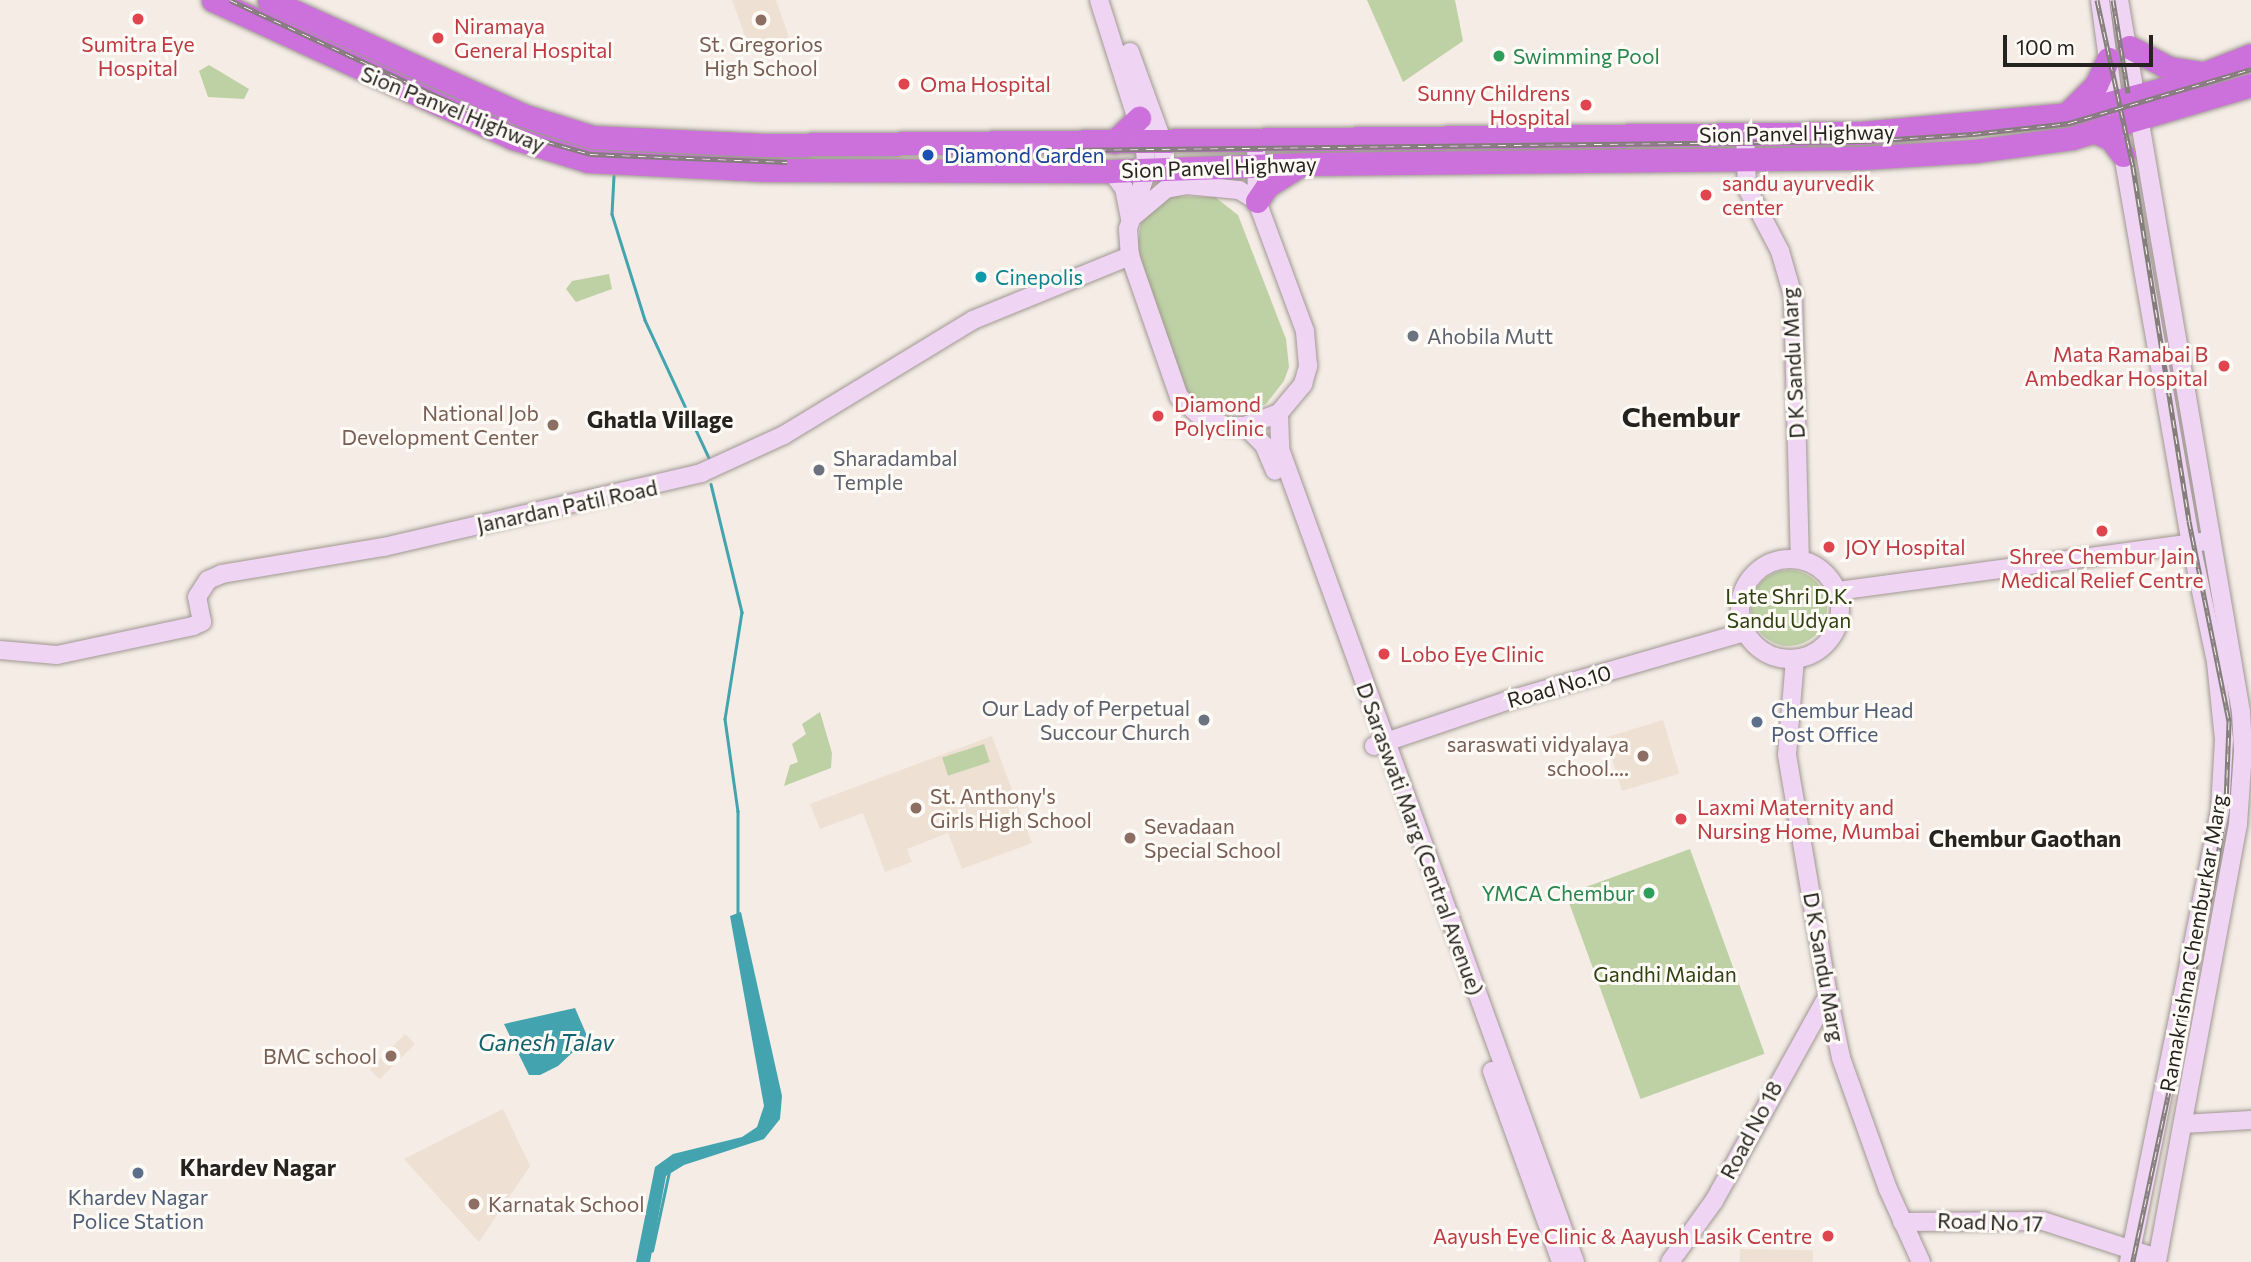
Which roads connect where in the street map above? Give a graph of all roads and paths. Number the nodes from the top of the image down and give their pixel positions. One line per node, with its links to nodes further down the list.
1 (213, 0): 28 (highway, Sion Panvel Highway)
2 (269, 0): 22 (highway, Sion Panvel Highway)
3 (1099, 0): 11 (main road)
4 (1110, 0): 11 (main road)
5 (2101, 0): 9 (main road)
6 (2119, 0): 7 (main road, Ramakrishna Chemburkar Marg)
7 (2129, 47): 10 (highway); 13 (main road, Ramakrishna Chemburkar Marg)
8 (2251, 55): 10 (highway, Sion Panvel Highway)
9 (2108, 59): 14 (main road); 16 (highway)
10 (2205, 73): 13 (highway, Sion Panvel Highway)
11 (1133, 78): 15 (main road)
12 (2251, 85): 17 (highway, Sion Panvel Highway)
13 (2137, 96): 14 (highway, Sion Panvel Highway); 17 (main road, Ramakrishna Chemburkar Marg)
14 (2114, 102): 16 (highway, Sion Panvel Highway); 18 (main road)
15 (1140, 106): 21 (main road); 22 (highway)
16 (2067, 114): 19 (highway, Sion Panvel Highway)
17 (2141, 120): 18 (highway, Sion Panvel Highway); 34 (main road, Ramakrishna Chemburkar Marg)
18 (2107, 129): 23 (highway); 24 (highway, Sion Panvel Highway)
19 (1745, 135): 20 (highway, Sion Panvel Highway); 24 (main road, D K Sandu Marg)
20 (1256, 140): 21 (highway, Sion Panvel Highway); 26 (main road)
21 (1153, 141): 22 (highway, Sion Panvel Highway); 27 (main road)
22 (1114, 142)
23 (2123, 155): 35 (main road, Ramakrishna Chemburkar Marg)
24 (1743, 160): 25 (highway, Sion Panvel Highway); 37 (main road, D K Sandu Marg)
25 (1305, 164): 26 (highway, Sion Panvel Highway); 29 (highway)
26 (1256, 165): 27 (highway, Sion Panvel Highway); 29 (main road)
27 (1156, 169): 28 (highway, Sion Panvel Highway); 30 (main road)
28 (1111, 171): 30 (main road)
29 (1257, 201): 30 (main road); 32 (main road)
30 (1130, 220): 31 (main road)
31 (1129, 256): 33 (main road); 40 (main road, Janardan Patil Road)
32 (1279, 413): 33 (main road); 42 (main road, D Saraswati Marg (Central Avenue))
33 (1245, 426): 42 (main road, D Saraswati Marg (Central Avenue))
34 (2191, 435): 35 (main road); 36 (main road, Ramakrishna Chemburkar Marg)
35 (2173, 439): 36 (main road, Ramakrishna Chemburkar Marg)
36 (2200, 543): 38 (main road); 45 (main road, Ramakrishna Chemburkar Marg); 47 (main road, Ramakrishna Chemburkar Marg)
37 (1800, 559): 38 (main road); 39 (main road)
38 (1838, 591): 41 (main road)
39 (1745, 632): 41 (main road); 42 (main road, Road No.10)
40 (0, 650)
41 (1795, 659): 43 (main road, D K Sandu Marg)
42 (1380, 744): 49 (main road, D Saraswati Marg (Central Avenue)); 50 (main road, D Saraswati Marg (Central Avenue))
43 (1828, 995): 46 (main road, D K Sandu Marg); 51 (main road, Road No 18)
44 (2251, 1120): 45 (main road)
45 (2183, 1124): 48 (main road, Ramakrishna Chemburkar Marg)
46 (1902, 1222): 47 (main road, Road No 17); 52 (main road, D K Sandu Marg)
47 (2130, 1256): 48 (main road, Road No 17)
48 (2157, 1260)
49 (1561, 1262)
50 (1575, 1262)
51 (1670, 1262)
52 (1921, 1262)

